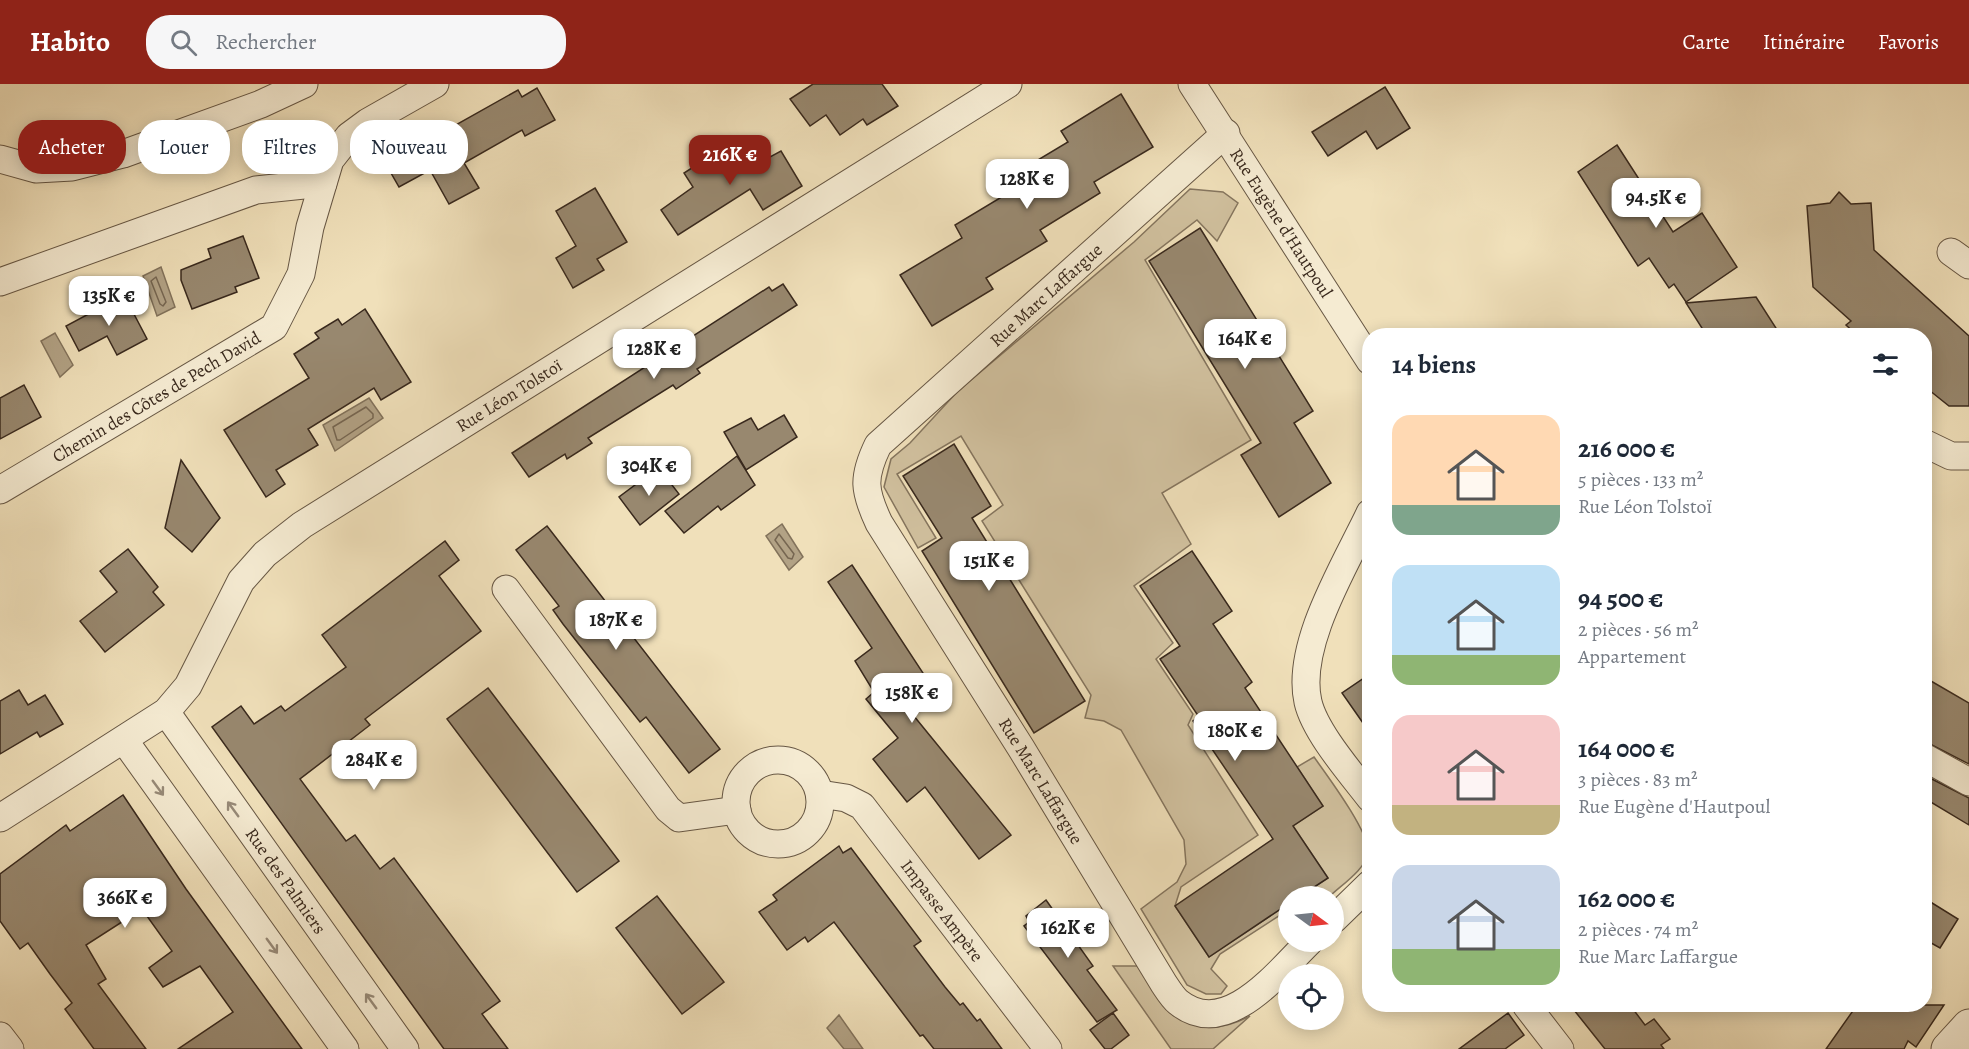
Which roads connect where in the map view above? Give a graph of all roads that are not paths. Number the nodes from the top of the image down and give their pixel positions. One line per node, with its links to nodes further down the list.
1 (304, 84): 6 (street)
2 (435, 84): 7 (street, Chemin des Côtes de Pech David)
3 (1008, 84): 15 (street, Rue Léon Tolstoï)
4 (1192, 84): 5 (street, Rue Eugène d'Hautpoul)
5 (1226, 133): 9 (street, Rue Eugène d'Hautpoul); 25 (street, Rue Marc Laffargue)
6 (0, 159)
7 (323, 183): 8 (street); 12 (street, Chemin des Côtes de Pech David)
8 (0, 282)
9 (1362, 348)
10 (1932, 447): 11 (street)
11 (1969, 456)
12 (0, 490)
13 (1362, 530): 19 (street)
14 (506, 589): 21 (street)
15 (166, 712): 16 (street, Rue Léon Tolstoï); 31 (street, Rue des Palmiers, one-way to 15)
16 (124, 741): 22 (street, Rue Léon Tolstoï); 30 (street, one-way to 30)
17 (1932, 761): 18 (street)
18 (1969, 782)
19 (1362, 787)
20 (820, 794): 21 (street); 21 (street); 32 (street, Impasse Ampère)
21 (737, 810)
22 (0, 818)
23 (1362, 892): 24 (street)
24 (1344, 909)
25 (1299, 952)
26 (1531, 1012): 33 (street)
27 (1969, 1026): 34 (street)
28 (0, 1036): 29 (street)
29 (10, 1049)
30 (345, 1049)
31 (405, 1049)
32 (1048, 1049)
33 (1560, 1049)
34 (1948, 1049)

